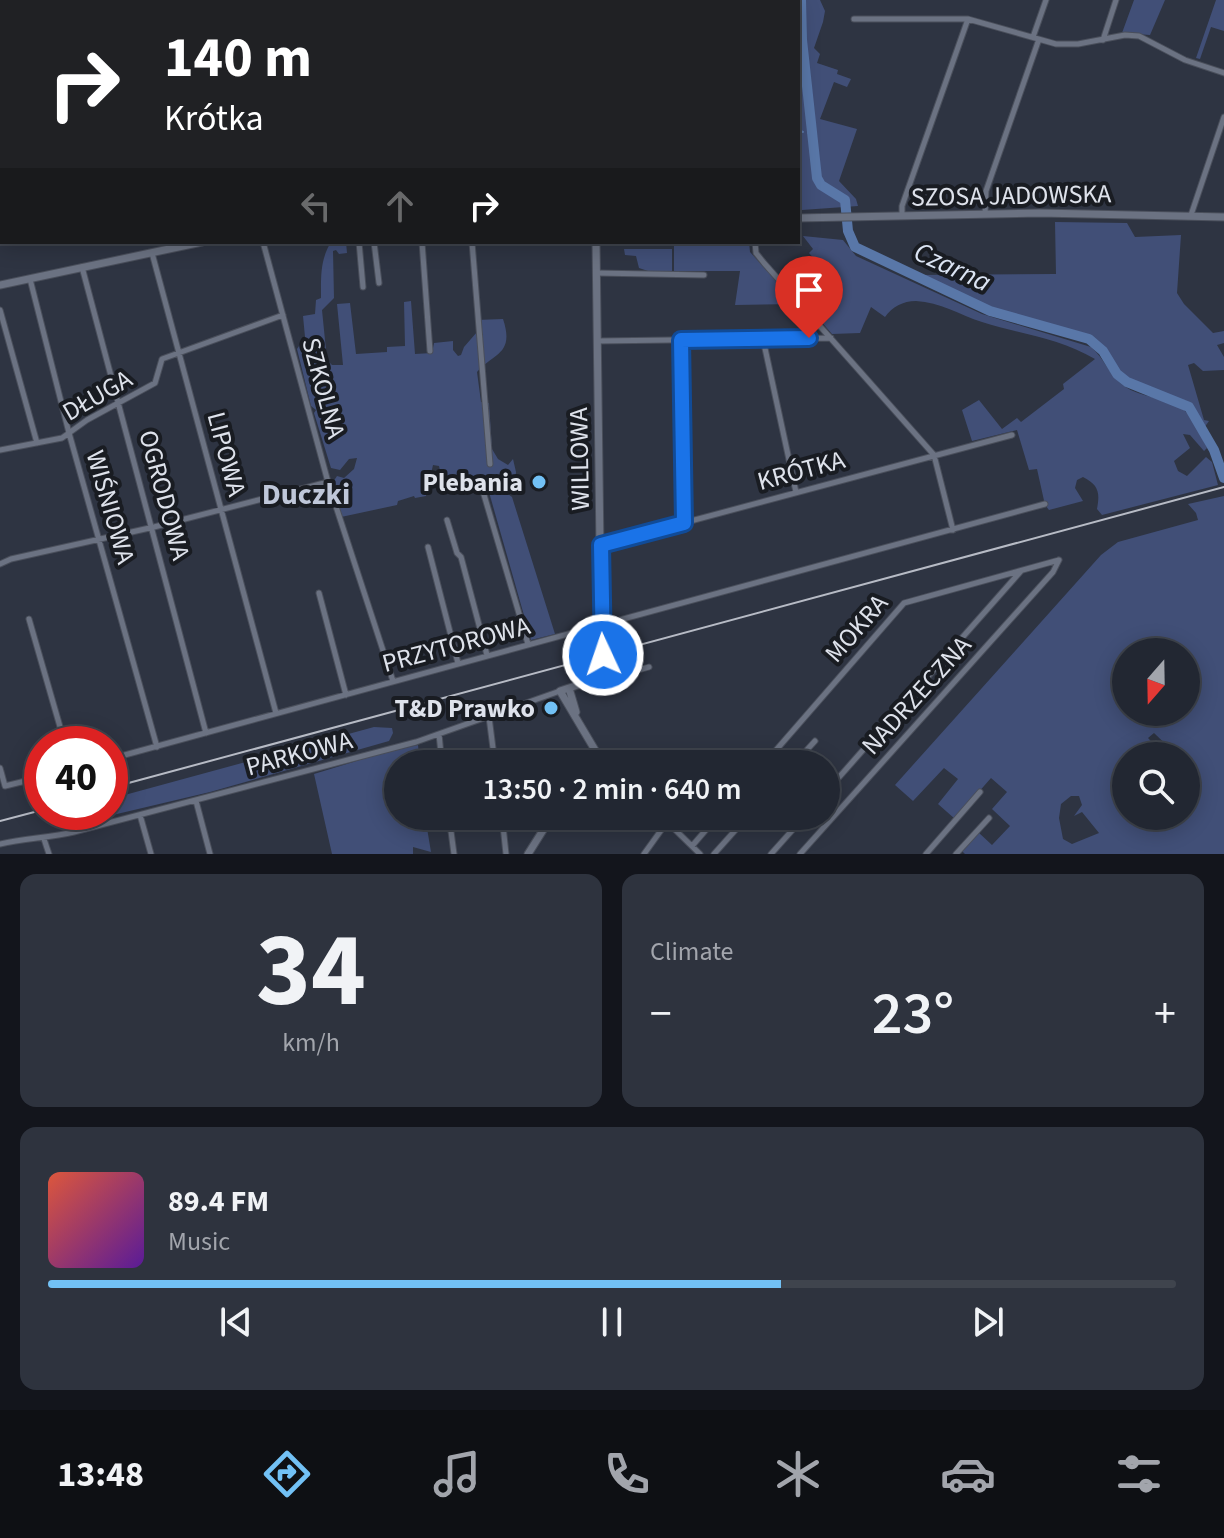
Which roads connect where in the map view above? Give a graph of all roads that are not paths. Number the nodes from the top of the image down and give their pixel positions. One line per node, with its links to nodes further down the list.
1 (1046, 0): 5 (street)
2 (1116, 0): 6 (street)
3 (854, 19): 4 (street)
4 (968, 19): 5 (street); 11 (street)
5 (1036, 38): 6 (street); 9 (street)
6 (1103, 40): 7 (street)
7 (1224, 73)
8 (1224, 117): 10 (street)
9 (985, 214): 10 (street, SZOSA JADOWSKA); 11 (street, SZOSA JADOWSKA)
10 (1191, 215): 12 (street, SZOSA JADOWSKA)
11 (902, 216): 13 (street, SZOSA JADOWSKA)
12 (1224, 217)
13 (800, 218)
14 (193, 244): 22 (street)
15 (264, 244): 31 (street, SZKOLNA)
16 (359, 244): 29 (street)
17 (374, 244): 27 (street)
18 (422, 244): 36 (street)
19 (472, 244): 44 (street)
20 (596, 244): 24 (street, WILLOWA)
21 (755, 244): 32 (street)
22 (152, 253): 23 (street); 37 (street, LIPOWA)
23 (82, 267): 26 (street); 38 (street, OGRODOWA)
24 (596, 273): 25 (street); 35 (street, WILLOWA)
25 (704, 275)
26 (30, 279): 28 (street); 39 (street, WIŚNIOWA)
27 (379, 283)
28 (0, 285)
29 (363, 287)
30 (0, 310): 41 (street)
31 (283, 315): 37 (street); 45 (street, SZKOLNA)
32 (832, 338): 33 (street); 43 (street)
33 (763, 339): 34 (street); 47 (street)
34 (681, 340): 35 (street); 51 (street)
35 (597, 341): 55 (street, WILLOWA)
36 (430, 351)
37 (178, 352): 38 (street, DŁUGA); 49 (street, LIPOWA)
38 (120, 403): 39 (street, DŁUGA); 52 (street, OGRODOWA)
39 (69, 433): 41 (street, DŁUGA); 54 (street, WIŚNIOWA)
40 (1012, 435): 43 (street, KRÓTKA)
41 (37, 443): 42 (street, DŁUGA)
42 (0, 450)
43 (934, 455): 47 (street, KRÓTKA); 53 (street)
44 (490, 464)
45 (328, 482): 49 (street); 68 (street, SZKOLNA)
46 (482, 488): 63 (street)
47 (796, 492): 51 (street, KRÓTKA)
48 (1045, 504): 53 (street, PRZYTOROWA)
49 (222, 509): 52 (street); 72 (street, LIPOWA)
50 (447, 520): 64 (street)
51 (684, 523): 55 (street, KRÓTKA)
52 (154, 527): 54 (street); 76 (street, OGRODOWA)
53 (953, 530): 62 (street, PRZYTOROWA)
54 (100, 539): 58 (street); 79 (street, WIŚNIOWA)
55 (601, 545): 62 (street, WILLOWA)
56 (428, 547): 65 (street)
57 (1059, 560): 59 (street, MOKRA); 114 (street, NADRZECZNA)
58 (0, 564)
59 (1022, 569): 83 (street, MOKRA); 87 (street)
60 (319, 593): 71 (street)
61 (29, 619): 75 (street)
62 (601, 626): 63 (street, PRZYTOROWA); 67 (street, WILLOWA)
63 (528, 644): 64 (street, PRZYTOROWA)
64 (487, 655): 65 (street, PRZYTOROWA)
65 (458, 663): 68 (street, PRZYTOROWA)
66 (649, 667): 67 (street)
67 (604, 675): 69 (street)
68 (393, 681): 71 (street, PRZYTOROWA)
69 (569, 688): 70 (street); 74 (street)
70 (560, 691): 73 (street, PARKOWA); 74 (street)
71 (346, 695): 72 (street, PRZYTOROWA)
72 (276, 713): 76 (street, PRZYTOROWA)
73 (489, 717): 77 (street, PARKOWA); 81 (street)
74 (578, 720): 82 (street)
75 (60, 726)
76 (206, 733): 79 (street, PRZYTOROWA)
77 (439, 734): 80 (street); 90 (street, PARKOWA)
78 (815, 741): 84 (street)
79 (157, 747): 85 (street, PRZYTOROWA)
80 (441, 750)
81 (493, 750)
82 (595, 750)
83 (776, 750)
84 (807, 750)
85 (128, 754)
86 (0, 768): 88 (street)
87 (840, 776)
88 (24, 781)
89 (980, 792): 115 (street)
90 (196, 801): 91 (street, PARKOWA); 106 (street)
91 (140, 815): 101 (street, PARKOWA); 105 (street)
92 (989, 818): 116 (street)
93 (451, 830): 107 (street)
94 (503, 830): 108 (street)
95 (543, 830): 109 (street)
96 (661, 830): 110 (street)
97 (675, 830): 103 (street)
98 (706, 830): 103 (street)
99 (735, 830): 112 (street)
100 (792, 830): 113 (street)
101 (44, 839): 102 (street, PARKOWA); 104 (street)
102 (0, 844)
103 (692, 846): 111 (street)
104 (49, 854)
105 (151, 854)
106 (210, 854)
107 (454, 854)
108 (506, 854)
109 (528, 854)
110 (644, 854)
111 (700, 854)
112 (714, 854)
113 (771, 854)
114 (800, 854)
115 (926, 854)
116 (956, 854)

